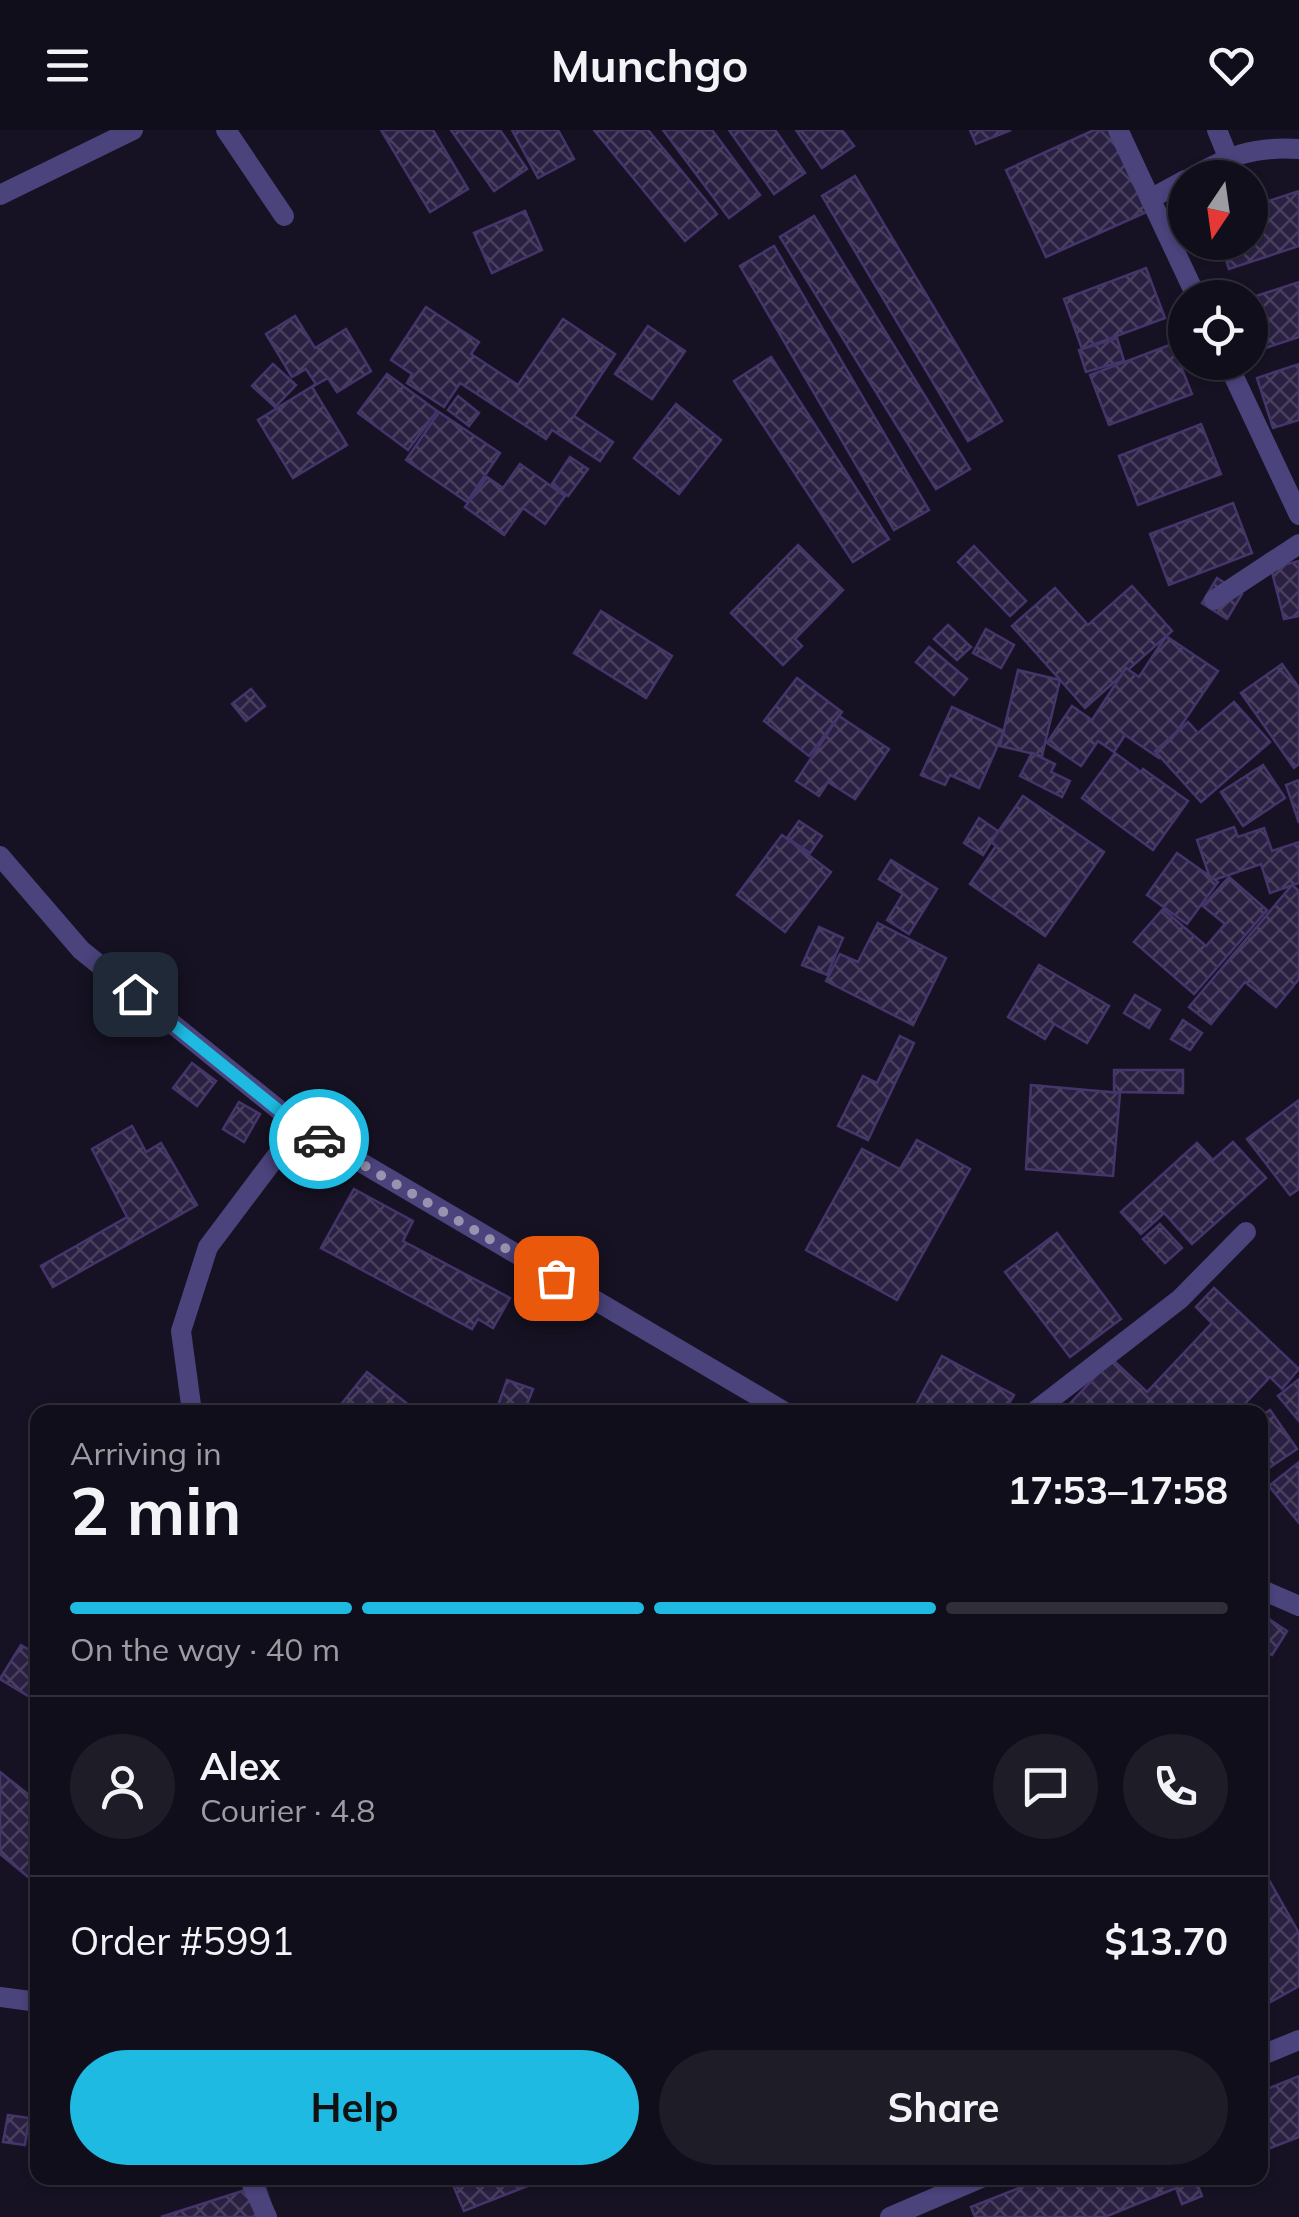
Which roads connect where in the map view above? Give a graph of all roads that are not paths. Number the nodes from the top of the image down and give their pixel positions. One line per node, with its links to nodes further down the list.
1 (134, 130): 9 (street)
2 (226, 130): 11 (street)
3 (1118, 130): 10 (street)
4 (1216, 130): 6 (street)
5 (1299, 149): 6 (street)
6 (1228, 157): 7 (street)
7 (1223, 160)
8 (1168, 190): 10 (street)
9 (0, 195)
10 (1150, 199): 12 (street)
11 (284, 216)
12 (1188, 280)
13 (1235, 380): 14 (street)
14 (1299, 515)
15 (1299, 544): 16 (street)
16 (1214, 600)
17 (0, 856): 18 (street)
18 (298, 1126): 20 (street); 21 (street)
19 (1246, 1232): 22 (street)
20 (191, 1405)
21 (773, 1405)
22 (1043, 1405)
23 (1268, 1592): 24 (street)
24 (1299, 1606)
25 (0, 1995): 26 (street)
26 (30, 2001)
27 (1299, 2040): 28 (street)
28 (1268, 2053)
29 (252, 2185): 31 (street)
30 (965, 2185): 32 (street)
31 (267, 2217)
32 (890, 2217)

